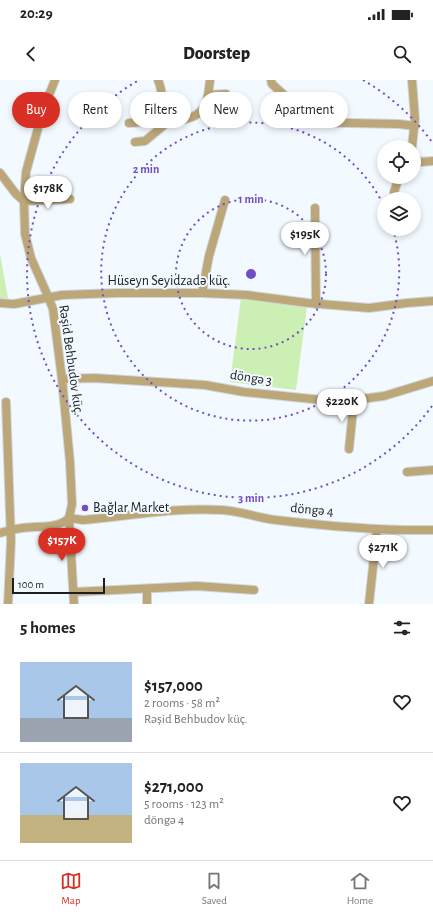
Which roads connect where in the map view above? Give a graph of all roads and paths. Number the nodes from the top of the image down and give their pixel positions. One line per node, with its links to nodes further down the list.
1 (55, 80): 18 (street, Rəşid Behbudov küç.)
2 (158, 80): 6 (street)
3 (210, 80): 7 (street)
4 (271, 80): 8 (street)
5 (412, 80): 8 (street)
6 (162, 92)
7 (209, 92)
8 (415, 126): 10 (street)
9 (161, 128): 11 (street)
10 (413, 140)
11 (135, 142)
12 (433, 160): 13 (street)
13 (421, 162)
14 (0, 173): 18 (street)
15 (397, 184): 16 (street)
16 (394, 192)
17 (70, 199): 18 (street)
18 (24, 200): 22 (street, Rəşid Behbudov küç.)
19 (225, 200): 21 (street)
20 (315, 208): 25 (street)
21 (202, 293): 22 (street, Hüseyn Seyidzadə küç.); 25 (street, Hüseyn Seyidzadə küç.)
22 (49, 298): 24 (street, Hüseyn Seyidzadə küç.); 26 (street, Rəşid Behbudov küç.)
23 (433, 301): 25 (street, Hüseyn Seyidzadə küç.)
24 (0, 303)
25 (316, 304)
26 (62, 379): 28 (street, döngə 3); 33 (street, Rəşid Behbudov küç.)
27 (433, 381): 28 (street, döngə 3)
28 (354, 400): 30 (street)
29 (6, 402): 35 (street)
30 (349, 449)
31 (433, 470): 32 (street)
32 (408, 472)
33 (69, 518): 34 (street, döngə 4); 35 (street); 40 (street, Rəşid Behbudov küç.)
34 (377, 529): 36 (street, döngə 4); 44 (street)
35 (11, 530): 37 (street); 41 (street)
36 (433, 530)
37 (0, 533)
38 (147, 589): 39 (street); 40 (street); 43 (street)
39 (254, 590)
40 (74, 592): 42 (street, Rəşid Behbudov küç.)
41 (8, 604)
42 (74, 604)
43 (147, 604)
44 (369, 604)

